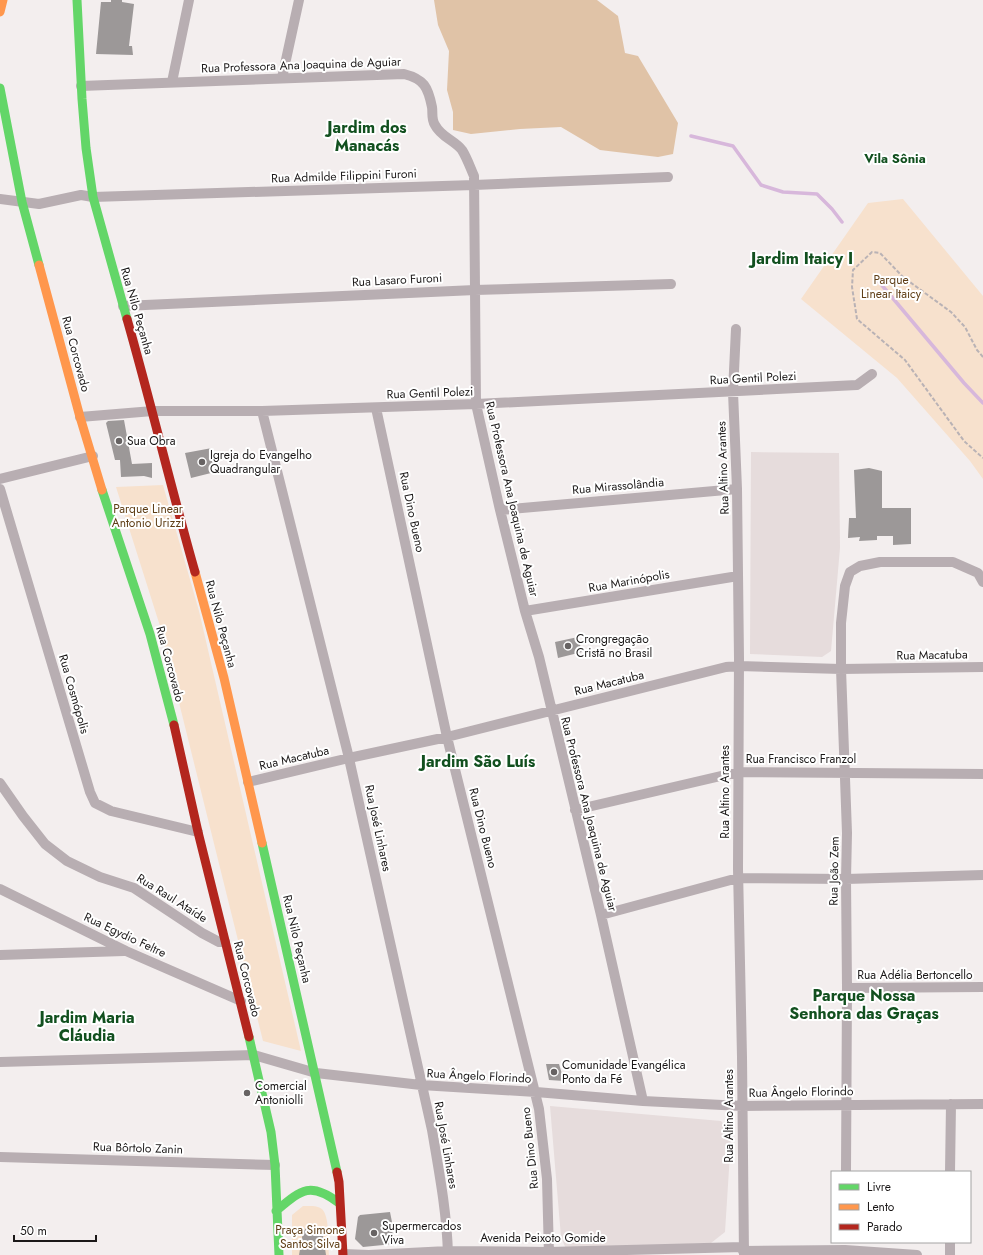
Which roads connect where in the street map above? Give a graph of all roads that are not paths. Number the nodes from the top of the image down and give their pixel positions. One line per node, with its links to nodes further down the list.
1 (3, 0): 5 (street)
2 (77, 0): 8 (street, Rua Nilo Peçanha)
3 (189, 0): 7 (street)
4 (299, 0): 6 (street)
5 (0, 12)
6 (282, 78): 7 (street, Rua Professora Ana Joaquina de Aguiar); 11 (street, Rua Professora Ana Joaquina de Aguiar)
7 (172, 82): 8 (street, Rua Professora Ana Joaquina de Aguiar)
8 (81, 86): 12 (street, Rua Nilo Peçanha)
9 (0, 88): 14 (street, Rua Corcovado)
10 (668, 177): 11 (street, Rua Admilde Filippini Furoni)
11 (474, 185): 12 (street, Rua Admilde Filippini Furoni); 16 (street, Rua Professora Ana Joaquina de Aguiar)
12 (94, 197): 14 (street, Rua Admilde Filippini Furoni); 17 (street, Rua Nilo Peçanha)
13 (0, 199): 14 (street, Rua Admilde Filippini Furoni)
14 (22, 202): 25 (street, Rua Corcovado)
15 (672, 284): 16 (street, Rua Lasaro Furoni)
16 (475, 290): 17 (street, Rua Lasaro Furoni); 21 (street, Rua Professora Ana Joaquina de Aguiar)
17 (123, 306): 23 (street, Rua Nilo Peçanha)
18 (736, 329): 20 (street, Rua Altino Arantes)
19 (872, 374): 20 (street, Rua Gentil Polezi)
20 (733, 392): 21 (street, Rua Gentil Polezi); 29 (street, Rua Altino Arantes)
21 (476, 404): 22 (street, Rua Gentil Polezi); 30 (street, Rua Professora Ana Joaquina de Aguiar)
22 (376, 408): 24 (street, Rua Gentil Polezi); 38 (street, Rua Dino Bueno)
23 (153, 411): 24 (street, Rua Gentil Polezi); 25 (street, Rua Gentil Polezi); 43 (street, Rua Nilo Peçanha)
24 (262, 411): 39 (street, Rua José Linhares)
25 (80, 417): 26 (street, Rua Corcovado)
26 (93, 456): 27 (street); 46 (street, Rua Corcovado)
27 (0, 479)
28 (0, 489): 46 (street, Rua Cosmópolis)
29 (737, 489): 30 (street, Rua Mirassolândia); 31 (street, Rua Altino Arantes)
30 (500, 510): 33 (street, Rua Professora Ana Joaquina de Aguiar)
31 (738, 576): 33 (street, Rua Marinópolis); 34 (street, Rua Altino Arantes)
32 (983, 582): 36 (street, Rua João Zem)
33 (525, 612): 37 (street, Rua Professora Ana Joaquina de Aguiar)
34 (739, 666): 36 (street, Rua Macatuba); 37 (street, Rua Macatuba); 40 (street, Rua Altino Arantes)
35 (983, 667): 36 (street, Rua Macatuba)
36 (841, 669): 41 (street, Rua João Zem)
37 (551, 711): 38 (street, Rua Macatuba); 45 (street, Rua Professora Ana Joaquina de Aguiar)
38 (447, 737): 39 (street, Rua Macatuba); 62 (street, Rua Dino Bueno)
39 (349, 758): 43 (street, Rua Macatuba); 61 (street, Rua José Linhares)
40 (738, 772): 41 (street, Rua Francisco Franzol); 45 (street, Rua Francisco Franzol); 48 (street, Rua Altino Arantes)
41 (845, 772): 42 (street, Rua Francisco Franzol); 49 (street, Rua João Zem)
42 (983, 774)
43 (248, 782): 60 (street, Rua Nilo Peçanha)
44 (0, 783): 52 (street, Rua Raul Ataíde)
45 (575, 810): 51 (street, Rua Professora Ana Joaquina de Aguiar)
46 (198, 832): 52 (street, Rua Corcovado)
47 (983, 875): 49 (street)
48 (738, 878): 49 (street); 51 (street); 67 (street, Rua Altino Arantes)
49 (846, 879): 56 (street, Rua João Zem)
50 (0, 889): 53 (street, Rua Egydio Feltre)
51 (601, 915): 63 (street, Rua Professora Ana Joaquina de Aguiar)
52 (225, 942): 57 (street, Rua Corcovado)
53 (126, 951): 54 (street); 57 (street, Rua Egydio Feltre)
54 (0, 955)
55 (983, 987): 56 (street, Rua Adélia Bertoncello)
56 (847, 988): 66 (street, Rua João Zem)
57 (241, 1001): 58 (street, Rua Corcovado)
58 (254, 1055): 59 (street, Rua Ângelo Florindo); 60 (street, Rua Ângelo Florindo); 69 (street, Rua Corcovado)
59 (0, 1062)
60 (316, 1073): 61 (street, Rua Ângelo Florindo); 72 (street, Rua Nilo Peçanha)
61 (421, 1085): 62 (street, Rua Ângelo Florindo); 78 (street, Rua José Linhares)
62 (536, 1092): 63 (street, Rua Ângelo Florindo); 79 (street, Rua Dino Bueno)
63 (643, 1101): 67 (street, Rua Ângelo Florindo)
64 (951, 1104): 65 (street, Rua Ângelo Florindo); 66 (street, Rua Ângelo Florindo); 71 (street)
65 (983, 1104)
66 (846, 1105): 67 (street, Rua Ângelo Florindo); 70 (street, Rua João Zem)
67 (742, 1106): 76 (street, Rua Altino Arantes)
68 (0, 1157): 69 (street, Rua Bôrtolo Zanin)
69 (275, 1165): 73 (street, Rua Corcovado)
70 (846, 1171)
71 (950, 1171)
72 (339, 1203): 73 (street); 80 (street, Rua Nilo Peçanha)
73 (276, 1211): 81 (street, Rua Corcovado)
74 (950, 1243): 83 (street)
75 (845, 1249): 76 (street, Avenida Peixoto Gomide); 82 (street, Avenida Peixoto Gomide)
76 (744, 1251): 77 (street, Avenida Peixoto Gomide)
77 (650, 1252): 79 (street, Avenida Peixoto Gomide)
78 (448, 1253): 79 (street, Avenida Peixoto Gomide); 80 (street, Avenida Peixoto Gomide)
79 (550, 1253)
80 (343, 1254)
81 (279, 1255)
82 (917, 1255)
83 (950, 1255)

